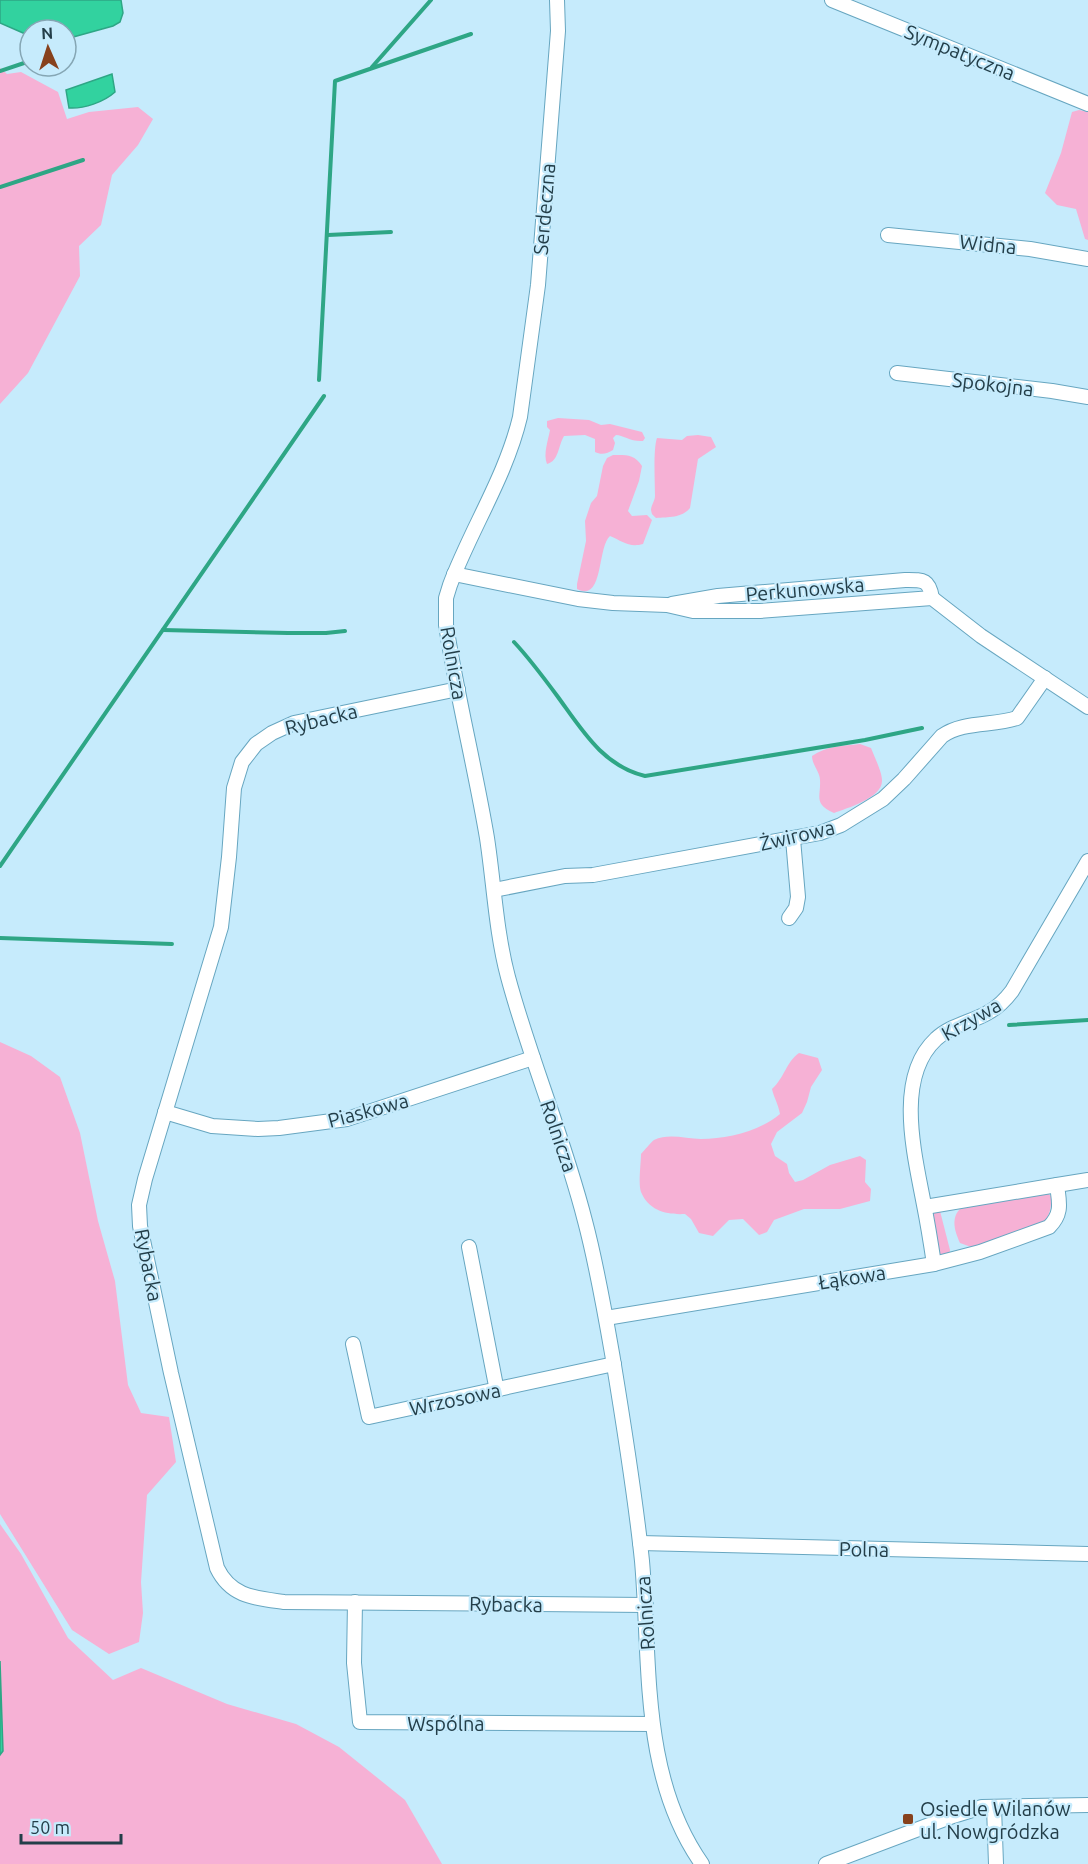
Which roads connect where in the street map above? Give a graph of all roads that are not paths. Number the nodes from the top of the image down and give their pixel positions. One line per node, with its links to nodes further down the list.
1 (557, 0): 8 (street, Serdeczna)
2 (832, 0): 3 (street, Sympatyczna)
3 (1088, 104)
4 (888, 235): 5 (street, Widna)
5 (1088, 260)
6 (897, 373): 7 (street, Spokojna)
7 (1088, 398)
8 (520, 417): 9 (street, Rolnicza)
9 (454, 574): 11 (street, Perkunowska); 13 (street, Rolnicza)
10 (932, 598): 11 (street, Perkunowska); 11 (street, Perkunowska); 12 (street, Perkunowska)
11 (667, 605)
12 (1044, 678): 14 (street, Perkunowska); 15 (street, Żwirowa)
13 (458, 689): 17 (street, Rolnicza); 20 (street, Rybacka)
14 (1088, 706)
15 (792, 839): 17 (street, Żwirowa); 18 (street)
16 (1088, 861): 23 (street, Krzywa)
17 (494, 890): 19 (street, Rolnicza)
18 (789, 918)
19 (533, 1058): 20 (street, Piaskowa); 26 (street, Rolnicza)
20 (165, 1112): 32 (street, Rybacka)
21 (1088, 1180): 22 (street)
22 (1057, 1185): 23 (street); 25 (street, Łąkowa)
23 (925, 1207): 25 (street, Krzywa)
24 (469, 1247): 29 (street)
25 (934, 1264): 26 (street, Łąkowa)
26 (606, 1318): 28 (street, Rolnicza)
27 (353, 1344): 29 (street, Wrzosowa)
28 (614, 1364): 29 (street, Wrzosowa); 30 (street, Rolnicza)
29 (497, 1391)
30 (640, 1543): 31 (street, Polna); 33 (street, Rolnicza)
31 (1088, 1554)
32 (355, 1602): 33 (street, Rybacka); 34 (street, Wspólna)
33 (646, 1605): 34 (street, Rolnicza)
34 (652, 1724): 37 (street, Rolnicza)
35 (1088, 1805): 36 (street)
36 (994, 1807): 38 (street); 39 (street)
37 (702, 1864)
38 (826, 1864)
39 (996, 1864)

